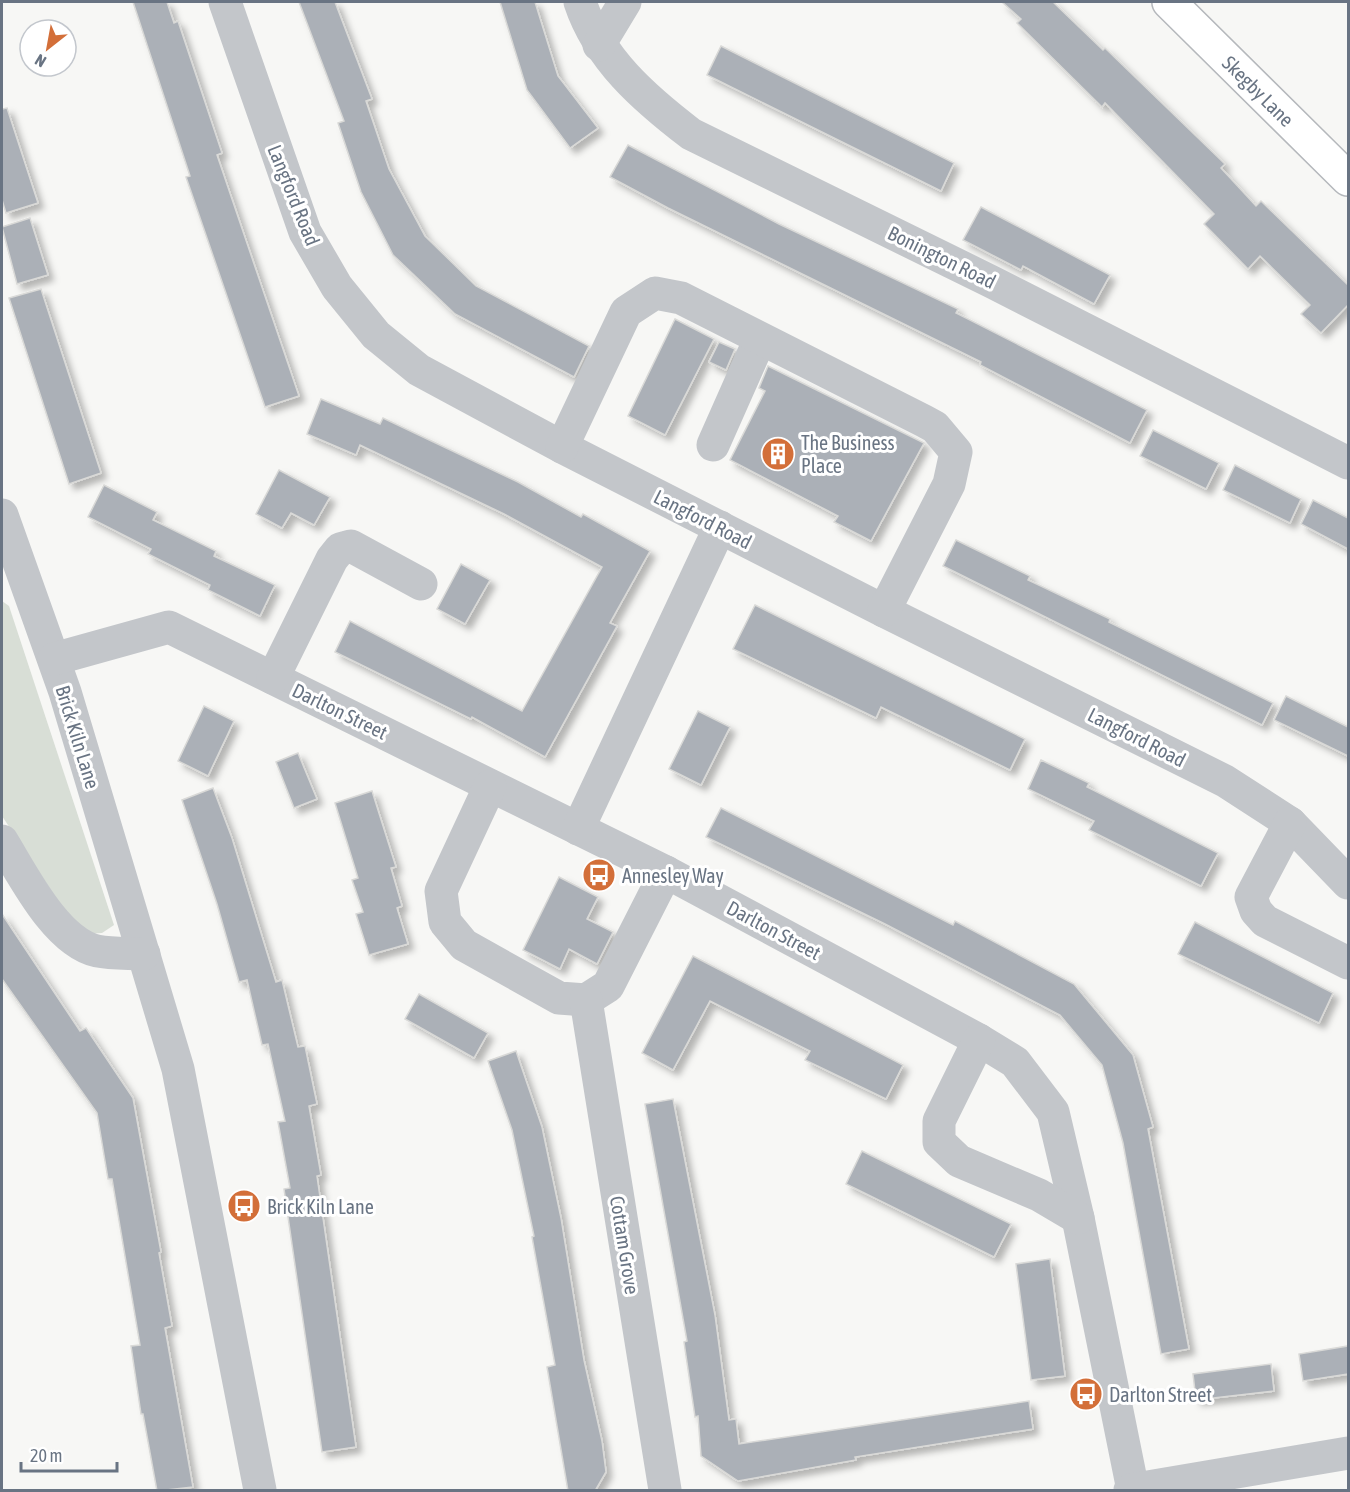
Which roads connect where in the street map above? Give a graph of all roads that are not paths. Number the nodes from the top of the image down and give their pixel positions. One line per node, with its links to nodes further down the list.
1 (225, 2): 9 (street, Langford Road)
2 (580, 2): 5 (street, Bonington Road)
3 (625, 2): 5 (street)
4 (1169, 2): 6 (main road, Skegby Lane)
5 (599, 45): 10 (street, Bonington Road)
6 (1348, 179)
7 (760, 339): 8 (street); 9 (street); 14 (street)
8 (713, 445)
9 (562, 447): 11 (street, Langford Road)
10 (1348, 463)
11 (720, 527): 14 (street, Langford Road); 19 (street)
12 (4, 528): 15 (street, Brick Kiln Lane)
13 (421, 584): 16 (street)
14 (884, 611): 18 (street, Langford Road)
15 (54, 659): 16 (street, Darlton Street); 23 (street, Brick Kiln Lane)
16 (273, 678): 17 (street, Darlton Street)
17 (490, 786): 19 (street, Darlton Street); 25 (street)
18 (1290, 823): 22 (street, Langford Road); 24 (street)
19 (578, 829): 21 (street, Darlton Street)
20 (2, 841): 23 (street)
21 (666, 872): 25 (street); 26 (street, Darlton Street)
22 (1348, 883)
23 (144, 954): 30 (street, Brick Kiln Lane)
24 (1348, 963)
25 (586, 1000): 31 (street, Cottam Grove)
26 (979, 1040): 27 (street, Darlton Street); 27 (street)
27 (1078, 1218): 29 (street, Darlton Street)
28 (1348, 1453): 29 (street)
29 (1131, 1490)
30 (260, 1491)
31 (665, 1491)

